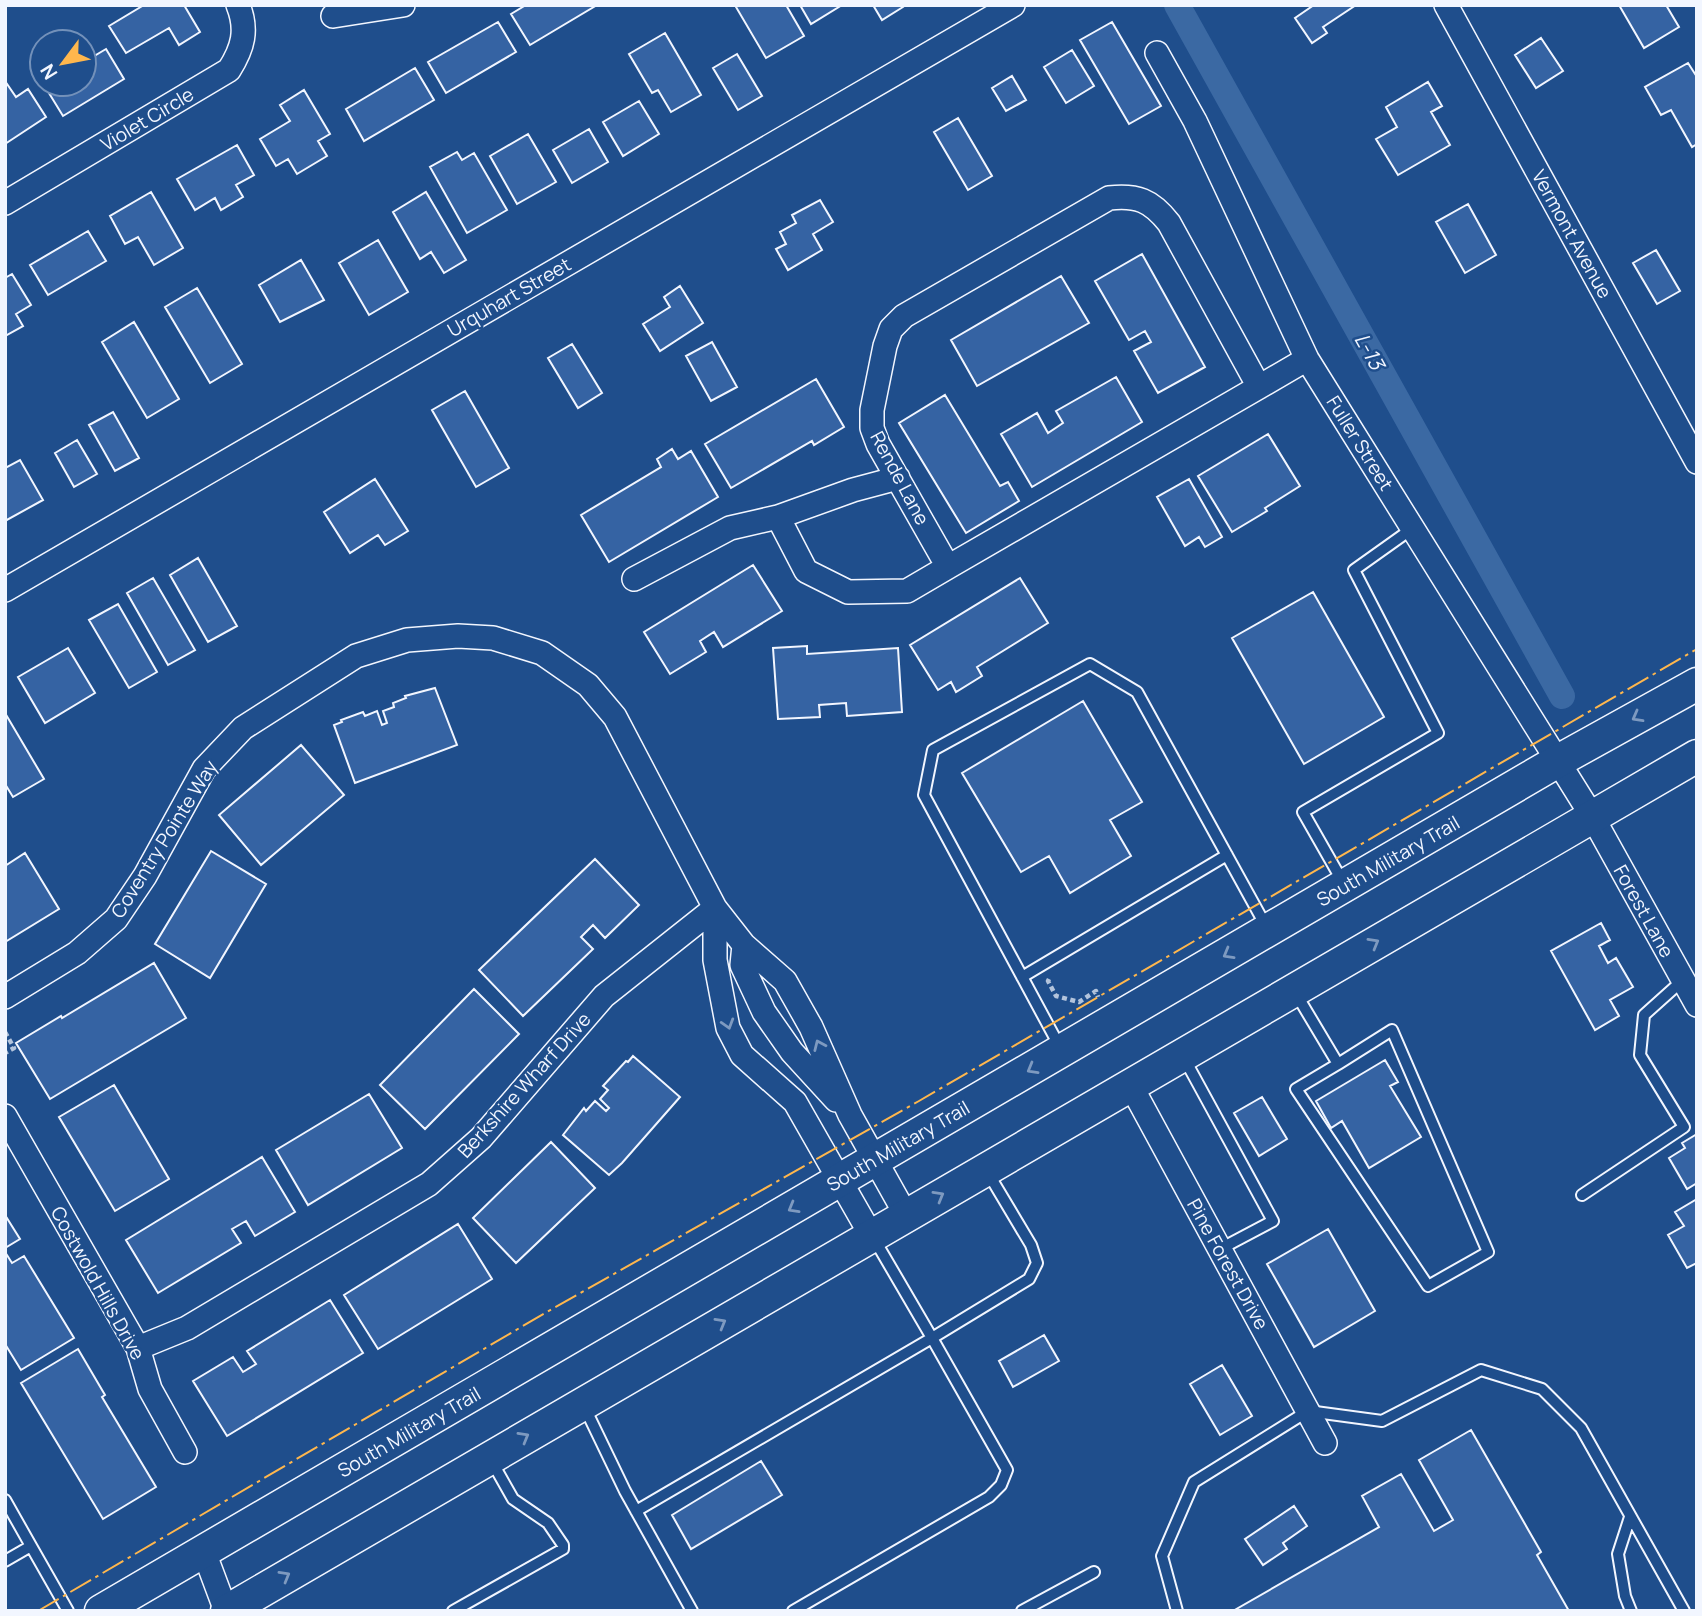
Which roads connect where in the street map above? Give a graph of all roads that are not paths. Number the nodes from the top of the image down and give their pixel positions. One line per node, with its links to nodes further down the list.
1 (238, 5): 7 (street, Violet Circle)
2 (403, 5): 5 (street)
3 (1013, 5): 16 (street, Urquhart Street)
4 (1446, 5): 10 (street, Vermont Avenue)
5 (333, 16)
6 (1157, 52): 8 (street, Fuller Street)
7 (5, 203)
8 (1307, 359): 9 (street); 13 (street, Fuller Street)
9 (1259, 387): 11 (street, Rende Lane); 14 (street)
10 (1697, 462)
11 (898, 478): 12 (street); 14 (street, Rende Lane)
12 (778, 517): 14 (street); 15 (street)
13 (1413, 528): 19 (street, Fuller Street); 22 (lane)
14 (948, 567)
15 (634, 579)
16 (5, 590)
17 (1697, 684): 19 (main road, South Military Trail, one-way to 19)
18 (1697, 756): 20 (main road)
19 (1558, 761): 20 (street, Fuller Street); 22 (main road, South Military Trail)
20 (1592, 816): 27 (street, Forest Lane); 30 (main road, one-way to 20)
21 (1227, 855): 24 (lane); 26 (lane); 26 (lane)
22 (1345, 886): 24 (main road, South Military Trail)
23 (715, 908): 25 (street, Coventry Pointe Way); 29 (street, Coventry Pointe Way); 31 (street, Coventry Pointe Way); 47 (street, Berkshire Wharf Drive)
24 (1268, 930): 33 (main road, South Military Trail, one-way to 33)
25 (744, 945): 28 (street, Coventry Pointe Way); 37 (street, Coventry Pointe Way, one-way to 25)
26 (1022, 977): 33 (lane)
27 (1683, 980): 32 (street, Forest Lane); 42 (lane)
28 (752, 987): 29 (street); 37 (street, Coventry Pointe Way)
29 (721, 989): 41 (street, Coventry Pointe Way, one-way to 41)
30 (1293, 990): 34 (main road); 35 (lane)
31 (5, 997)
32 (1697, 1005)
33 (1062, 1051): 39 (main road, South Military Trail, one-way to 39)
34 (1182, 1054): 36 (main road); 45 (lane)
35 (1338, 1064): 35 (lane)
36 (1130, 1084): 40 (main road); 45 (street, Pine Forest Drive)
37 (850, 1115): 39 (street, Coventry Pointe Way)
38 (5, 1116): 47 (street, Costwold Hills Drive)
39 (876, 1160): 41 (main road, South Military Trail); 43 (street, Coventry Pointe Way)
40 (985, 1169): 43 (main road, one-way to 40); 46 (lane)
41 (841, 1180): 44 (street, Coventry Pointe Way); 57 (main road, South Military Trail, one-way to 57)
42 (1582, 1195)
43 (906, 1214): 44 (main road)
44 (871, 1235): 46 (lane); 48 (main road, one-way to 44)
45 (1220, 1249): 49 (street, Pine Forest Drive)
46 (932, 1338): 54 (lane); 65 (lane)
47 (138, 1348): 51 (street, Costwold Hills Drive)
48 (583, 1403): 52 (main road, one-way to 48); 54 (lane)
49 (1308, 1411): 50 (street, Pine Forest Drive); 55 (lane); 67 (lane)
50 (1325, 1443)
51 (185, 1451)
52 (489, 1458): 62 (main road, one-way to 52); 63 (lane)
53 (5, 1500): 56 (lane)
54 (636, 1511): 64 (lane)
55 (1630, 1517): 68 (lane); 69 (lane)
56 (31, 1546): 58 (lane); 60 (lane)
57 (204, 1552): 61 (main road, South Military Trail); 62 (street)
58 (5, 1561)
59 (1094, 1572): 66 (lane)
60 (68, 1611)
61 (101, 1611)
62 (226, 1611)
63 (453, 1611)
64 (692, 1611)
65 (793, 1611)
66 (1022, 1611)
67 (1177, 1611)
68 (1631, 1611)
69 (1684, 1611)

